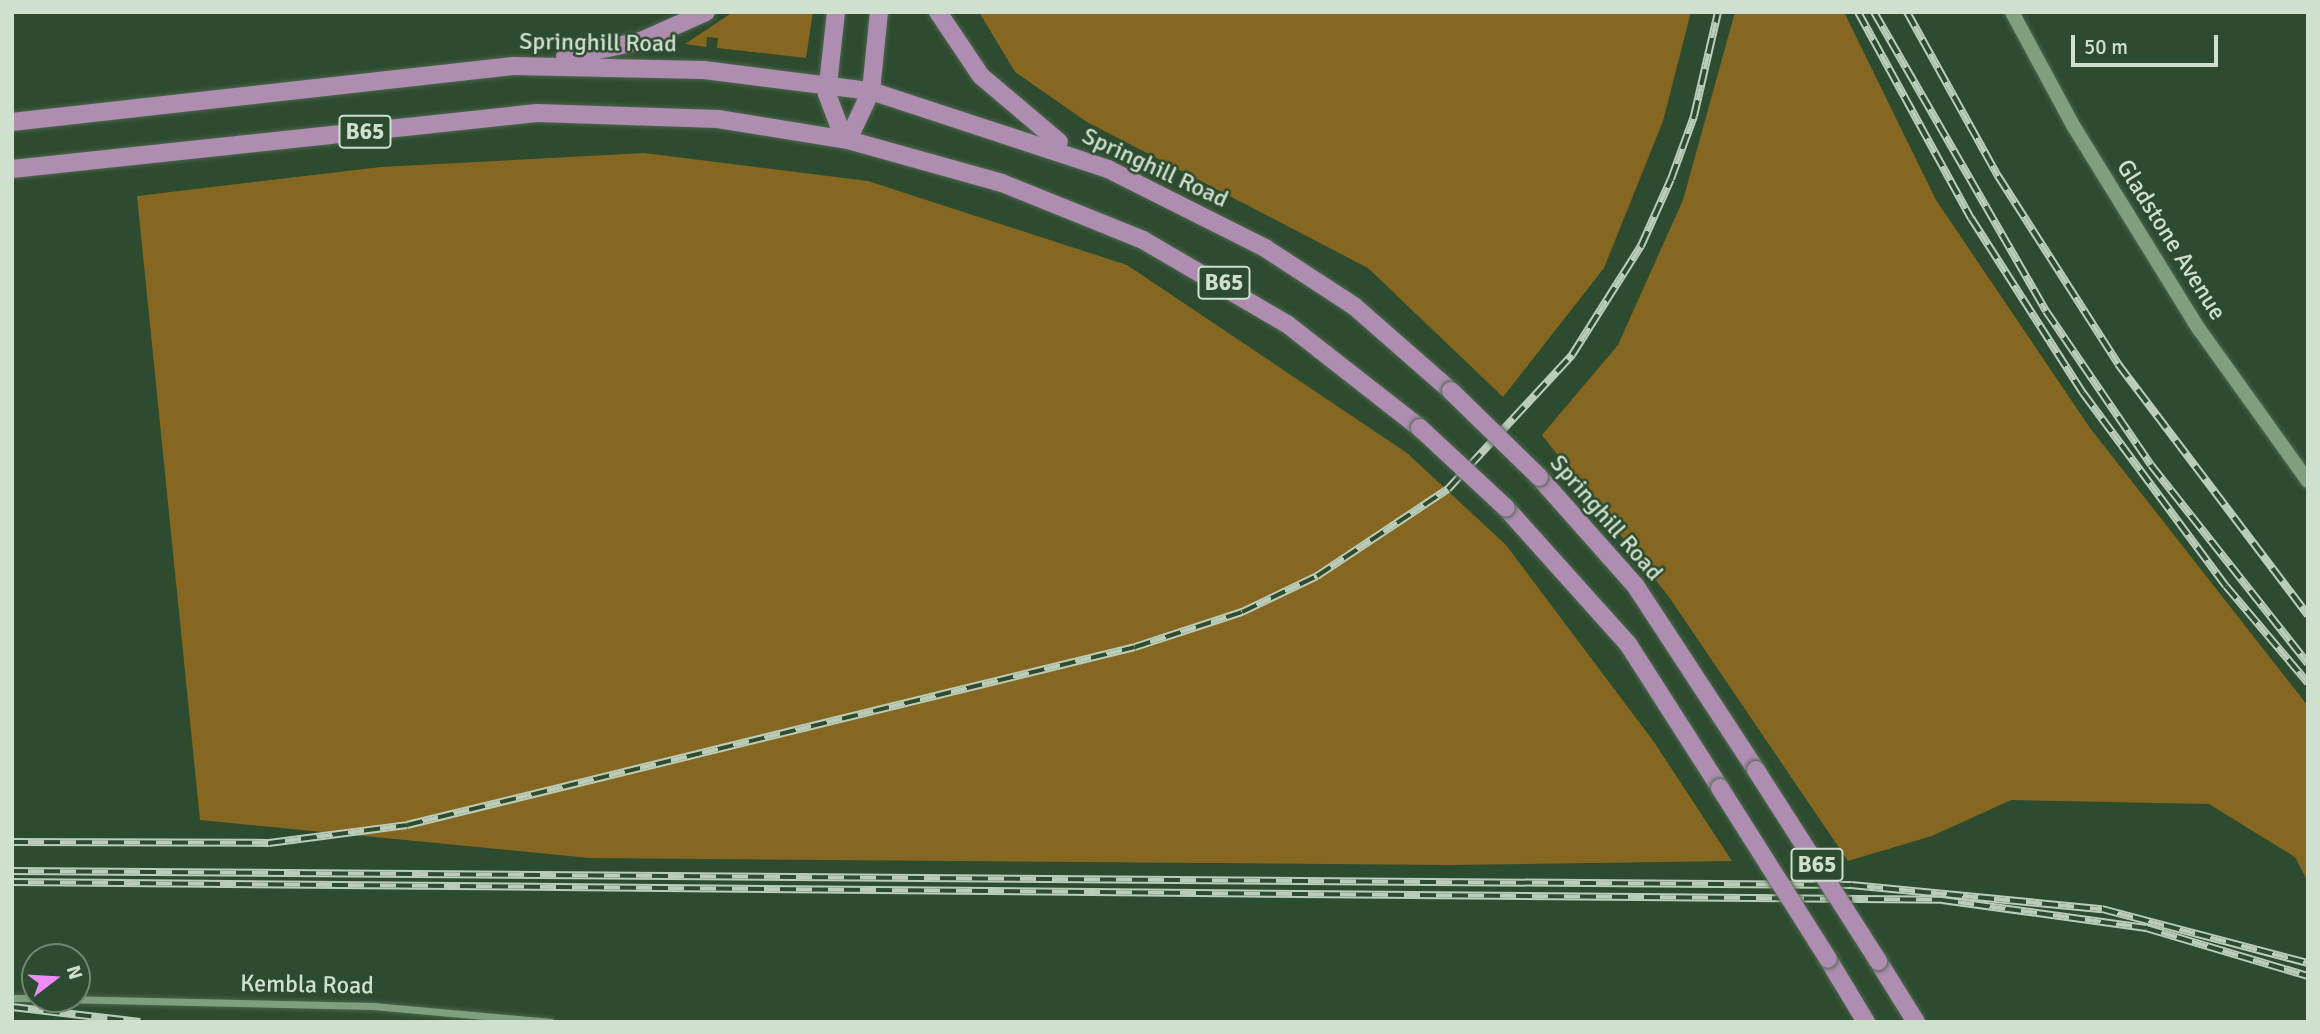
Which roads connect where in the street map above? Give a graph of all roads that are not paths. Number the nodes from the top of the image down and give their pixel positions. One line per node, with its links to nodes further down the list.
1 (706, 12): 6 (main road)
2 (836, 12): 7 (main road)
3 (879, 12): 8 (main road)
4 (938, 12): 12 (main road)
5 (2012, 12): 13 (main road, Gladstone Avenue)
6 (513, 66): 7 (main road, Springhill Road / B65); 9 (main road, Springhill Road / B65)
7 (827, 85): 8 (main road, Springhill Road / B65); 10 (main road)
8 (871, 91): 10 (main road); 12 (main road, Springhill Road / B65)
9 (12, 122)
10 (846, 140): 11 (main road, B65); 16 (main road, B65, bridge)
11 (12, 169)
12 (1108, 169): 17 (main road, Springhill Road / B65, bridge)
13 (2308, 481)
14 (91, 1000): 15 (street, Kembla Road)
15 (551, 1022)
16 (1866, 1022)
17 (1916, 1022)

